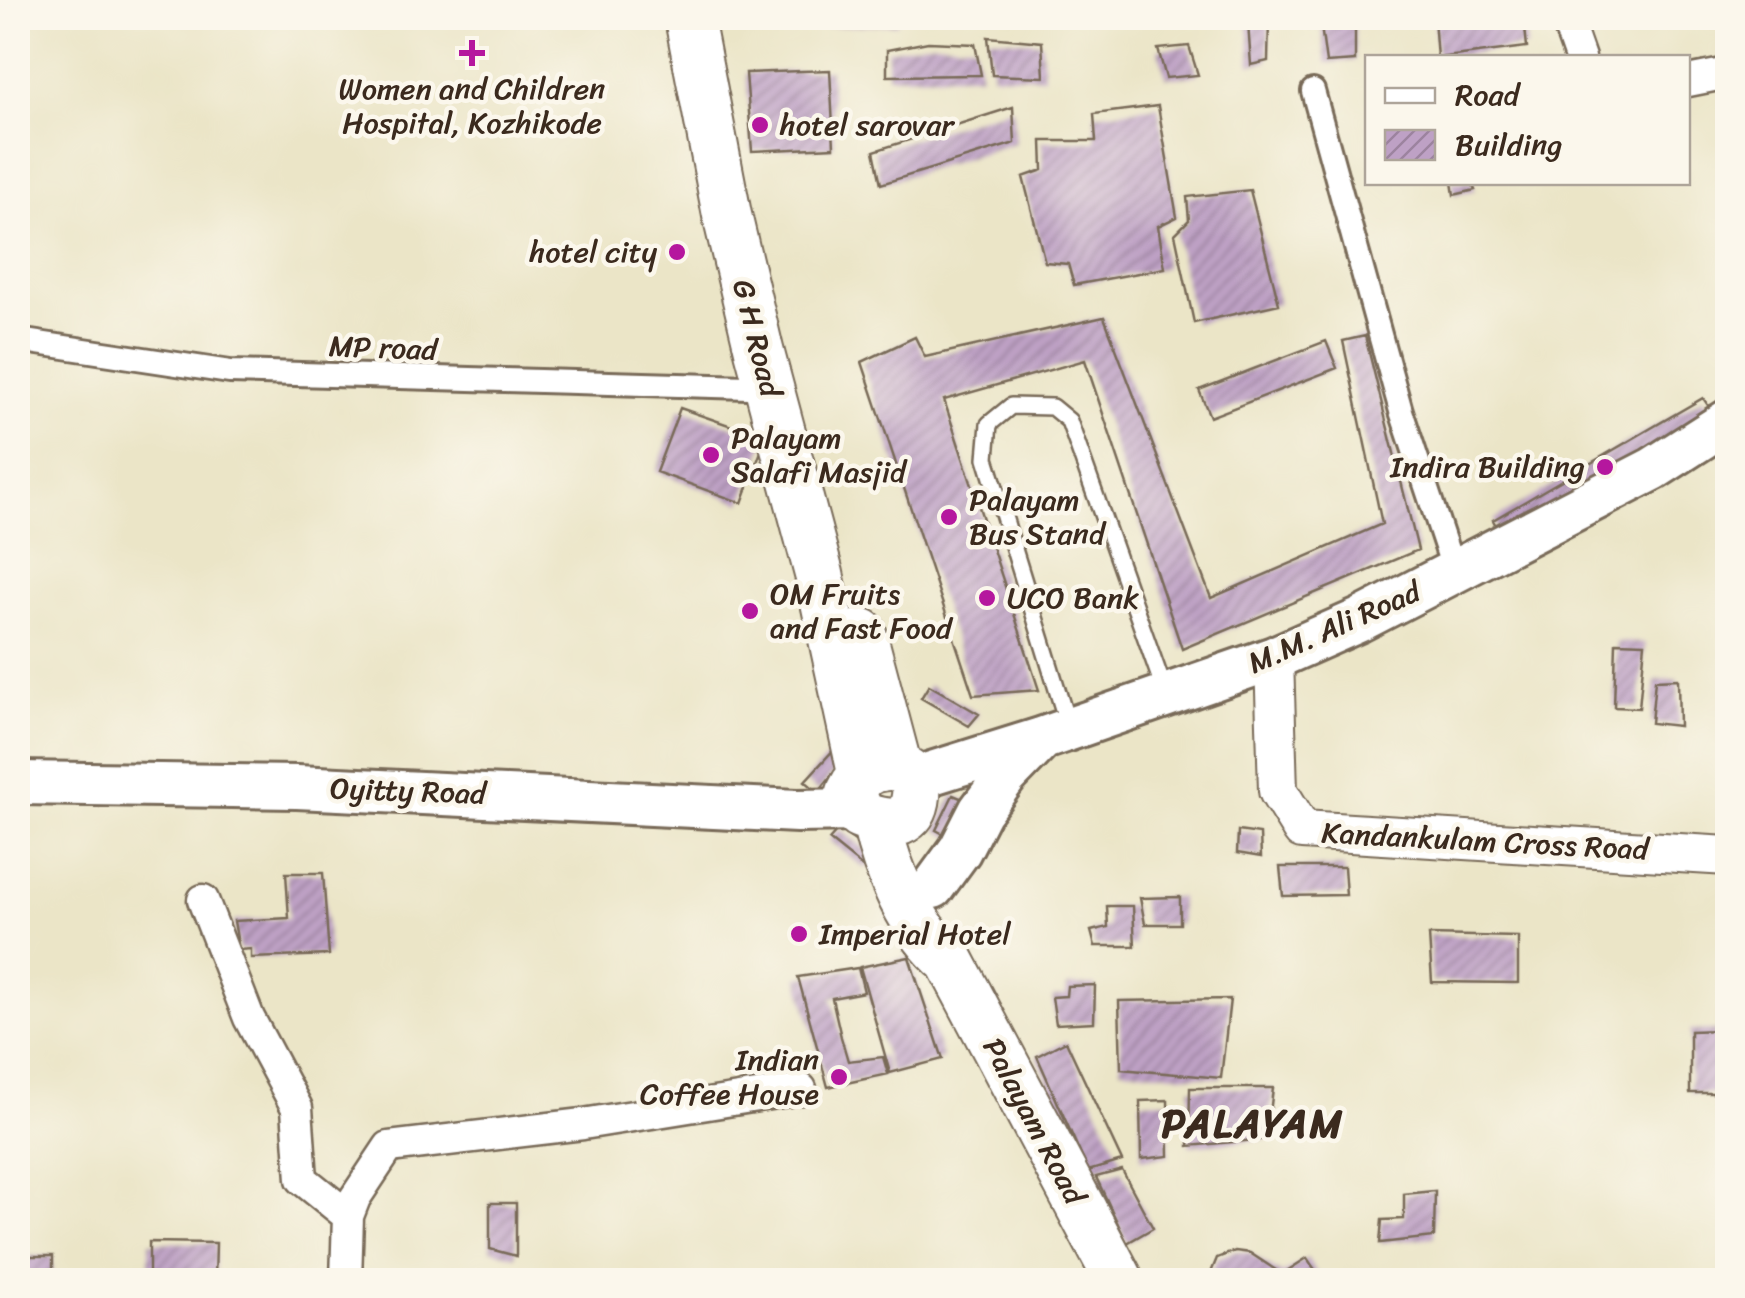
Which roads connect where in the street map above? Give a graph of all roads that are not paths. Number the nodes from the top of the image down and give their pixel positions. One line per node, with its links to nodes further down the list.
1 (689, 18): 16 (main road, G H Road)
2 (712, 18): 16 (main road, G H Road)
3 (1566, 18): 4 (street)
4 (1579, 55)
5 (1728, 73): 6 (street)
6 (1690, 81)
7 (1313, 91): 11 (street)
8 (18, 340): 9 (street, MP road)
9 (748, 387)
10 (1728, 421): 11 (main road, M.M. Ali Road)
11 (1454, 572): 12 (main road, M.M. Ali Road)
12 (1274, 658): 13 (main road, M.M. Ali Road); 17 (street, Kandankulam Cross Road)
13 (1166, 696): 14 (main road, M.M. Ali Road); 14 (lane)
14 (1055, 734): 16 (main road, M.M. Ali Road); 18 (main road)
15 (18, 783): 16 (main road, Oyitty Road)
16 (887, 794): 18 (main road); 20 (main road)
17 (1728, 856)
18 (933, 887): 20 (main road)
19 (203, 900): 22 (street)
20 (950, 961): 24 (main road, Palayam Road)
21 (801, 1089): 22 (street)
22 (348, 1216): 23 (street)
23 (346, 1280)
24 (1118, 1280)

